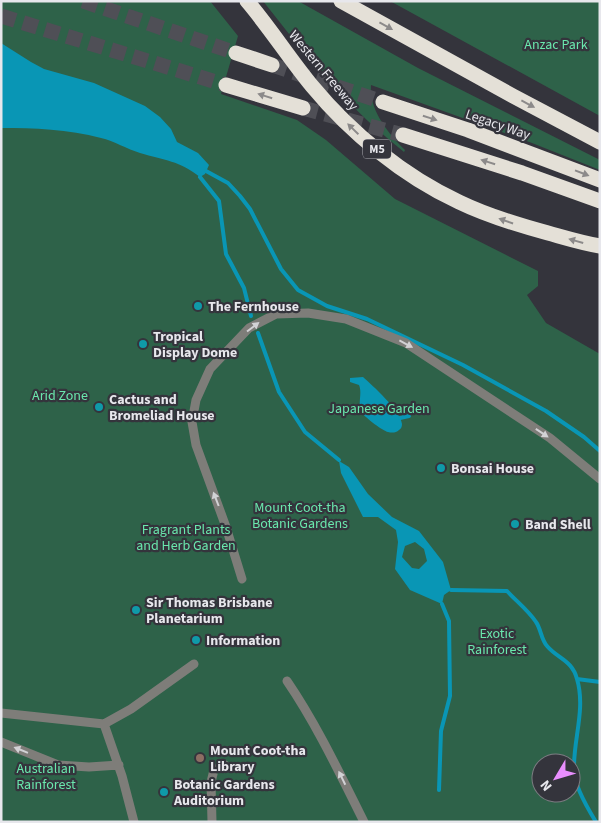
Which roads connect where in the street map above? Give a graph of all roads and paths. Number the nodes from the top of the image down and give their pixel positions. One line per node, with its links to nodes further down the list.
1 (247, 1): 12 (highway, Western Freeway / M5, one-way to 1)
2 (341, 2): 9 (highway, one-way to 9)
3 (236, 53): 4 (highway)
4 (272, 65)
5 (226, 85): 7 (highway, one-way to 5)
6 (383, 102): 10 (highway, Legacy Way, one-way to 10)
7 (303, 108)
8 (402, 135): 11 (highway, M5, one-way to 8)
9 (600, 142)
10 (600, 180)
11 (600, 201)
12 (600, 246)
13 (600, 479): 14 (street, one-way to 13)
14 (242, 579)
15 (194, 664): 18 (street)
16 (287, 681): 24 (street, one-way to 16)
17 (1, 713): 18 (street)
18 (104, 724): 20 (street)
19 (1, 742): 20 (street, one-way to 19)
20 (119, 765): 22 (street)
21 (225, 765): 23 (street)
22 (134, 822)
23 (212, 822)
24 (364, 822)

